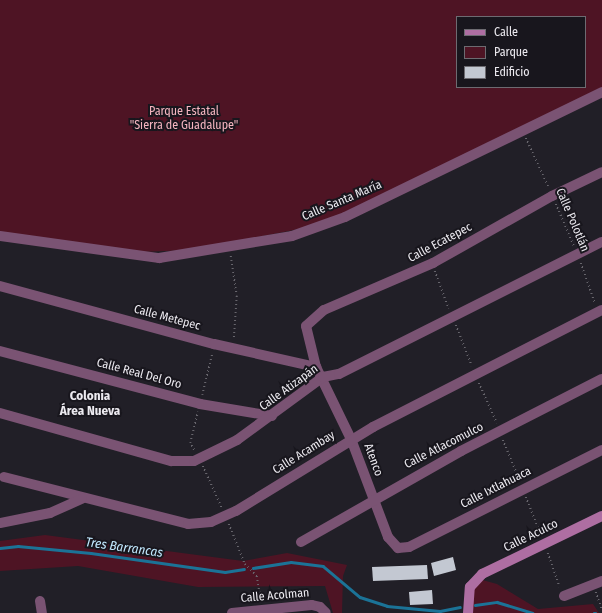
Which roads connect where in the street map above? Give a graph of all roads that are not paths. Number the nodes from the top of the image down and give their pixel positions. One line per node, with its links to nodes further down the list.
1 (602, 92): 3 (street, Calle Santa María)
2 (602, 172): 8 (street, Calle Ecatepec)
3 (0, 236)
4 (602, 242): 9 (street, Calle Atizapán)
5 (0, 286): 8 (street, Calle Metepec)
6 (600, 311): 13 (street, Calle Acambay)
7 (0, 351): 12 (street, Calle Real Del Oro)
8 (316, 367): 9 (street)
9 (323, 377): 12 (street, Calle Atizapán); 13 (street, Atenco)
10 (602, 379): 17 (street, Calle Atlacomulco)
11 (0, 413): 12 (street, Calle Atizapán)
12 (272, 416)
13 (351, 439): 16 (street, Calle Acambay); 17 (street, Atenco)
14 (602, 450): 21 (street, Calle Ixtlahuaca)
15 (4, 477): 16 (street, Calle Acambay)
16 (82, 499): 19 (street)
17 (373, 499): 20 (street, Calle Atlacomulco); 21 (street, Atenco)
18 (602, 516): 28 (street, Calle Aculco)
19 (0, 523)
20 (301, 542)
21 (401, 549)
22 (598, 583): 23 (street)
23 (564, 596)
24 (40, 601): 26 (street)
25 (323, 610): 27 (street, Calle Acolman)
26 (42, 613)
27 (232, 613)
28 (468, 613)

